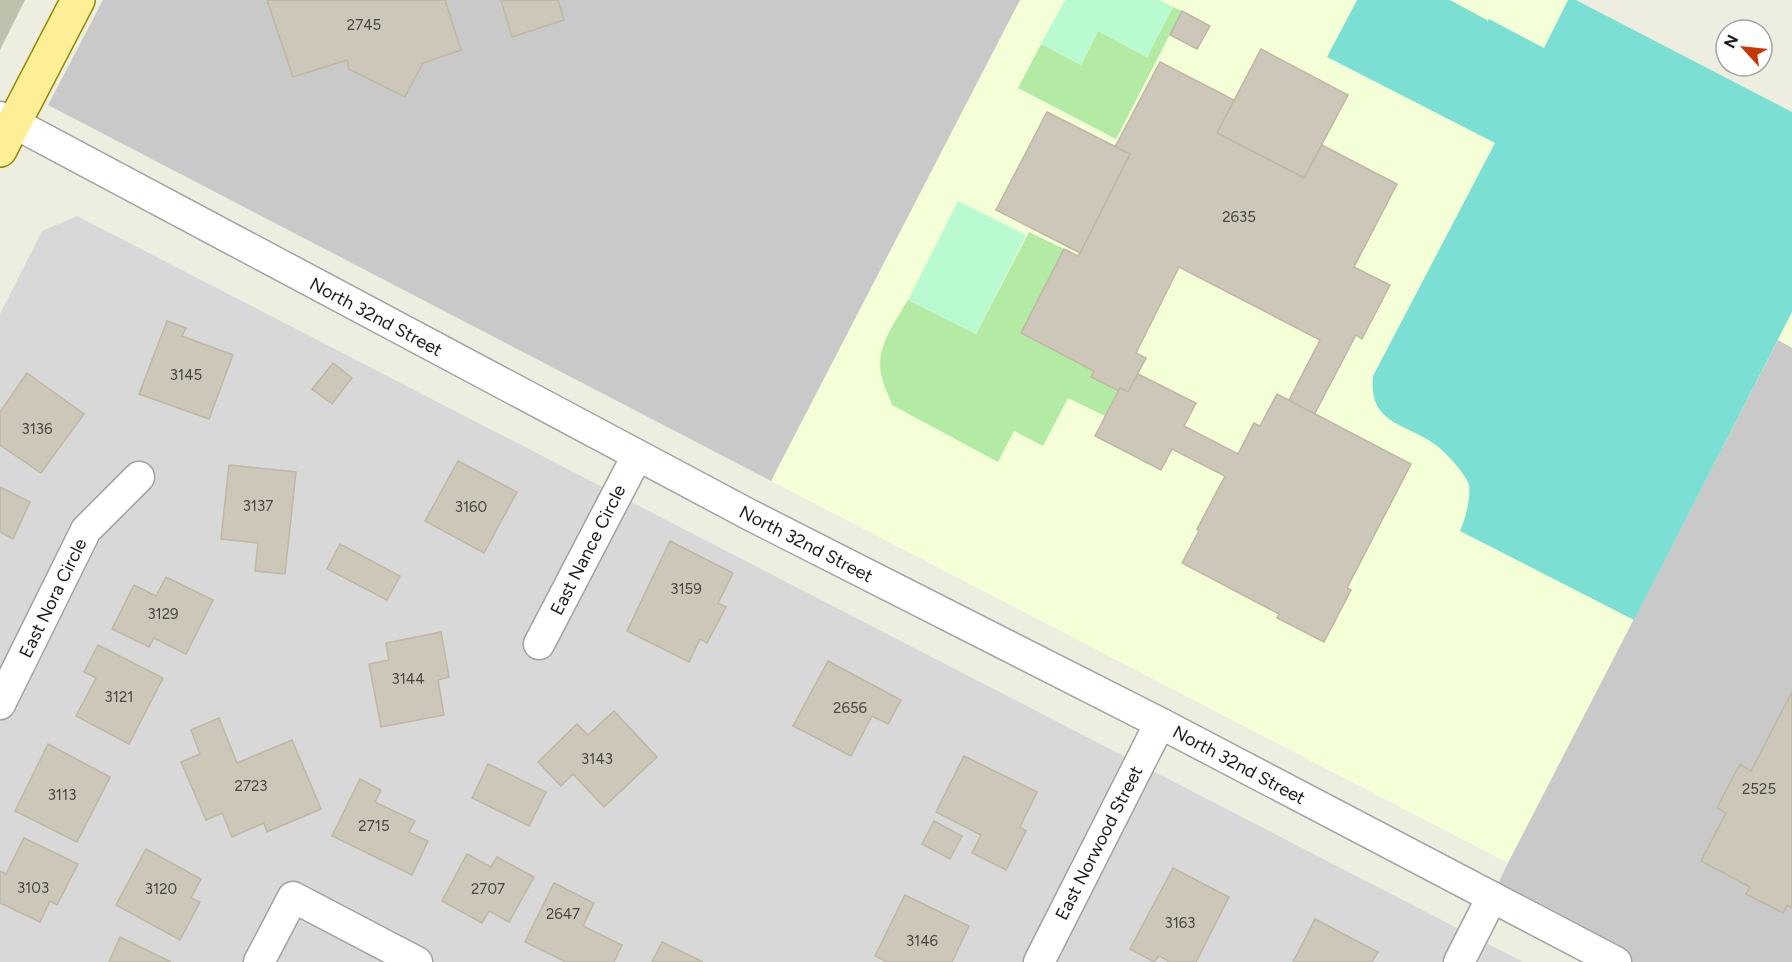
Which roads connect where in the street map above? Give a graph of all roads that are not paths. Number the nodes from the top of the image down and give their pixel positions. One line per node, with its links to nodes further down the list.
1 (78, 0): 2 (main road)
2 (5, 130): 3 (street, North 32nd Street)
3 (637, 456): 5 (street, East Nance Circle); 8 (street, North 32nd Street)
4 (140, 477): 6 (street, East Nora Circle)
5 (539, 644)
6 (9, 663): 7 (street, East Nora Circle)
7 (0, 704)
8 (1160, 723): 9 (street, North 32nd Street); 12 (street, East Norwood Street)
9 (1492, 897): 13 (street); 14 (street, North 32nd Street)
10 (259, 962): 11 (street)
11 (417, 962)
12 (1039, 962)
13 (1459, 962)
14 (1616, 962)

